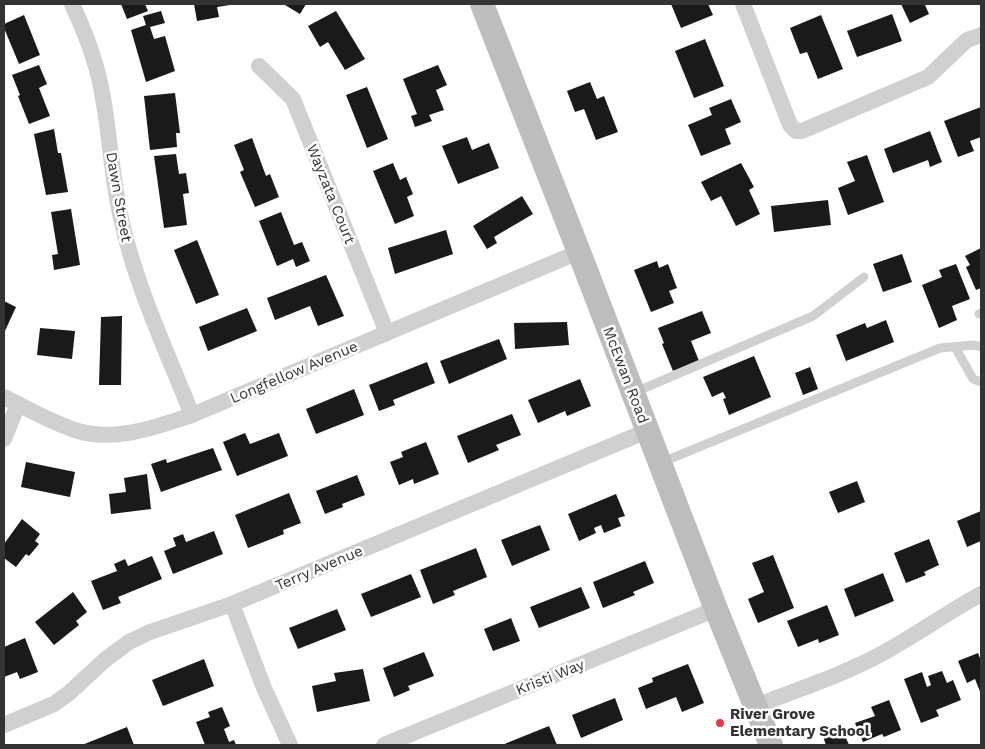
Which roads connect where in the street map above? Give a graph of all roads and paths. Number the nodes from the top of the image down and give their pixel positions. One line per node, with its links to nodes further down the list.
1 (72, 4): 14 (street, Dawn Street)
2 (482, 4): 6 (street, McEwan Road)
3 (743, 4): 4 (street)
4 (981, 35)
5 (259, 66): 8 (street, Wayzata Court)
6 (579, 252): 8 (street, Longfellow Avenue); 12 (street, McEwan Road)
7 (864, 277): 12 (lane)
8 (387, 333): 14 (street, Longfellow Avenue)
9 (954, 347): 10 (lane); 11 (lane); 17 (lane)
10 (981, 347)
11 (981, 382)
12 (633, 393): 15 (street, McEwan Road)
13 (11, 401): 14 (street, Longfellow Avenue); 16 (street)
14 (192, 415)
15 (647, 431): 17 (street, McEwan Road); 19 (street, Terry Avenue)
16 (4, 439)
17 (660, 463): 20 (street, McEwan Road)
18 (981, 594): 21 (street)
19 (232, 604): 22 (street, Terry Avenue); 23 (street)
20 (716, 609): 21 (street, McEwan Road); 24 (street, Kristi Way)
21 (756, 706): 25 (street, McEwan Road)
22 (4, 725)
23 (290, 745)
24 (384, 745)
25 (771, 745)

